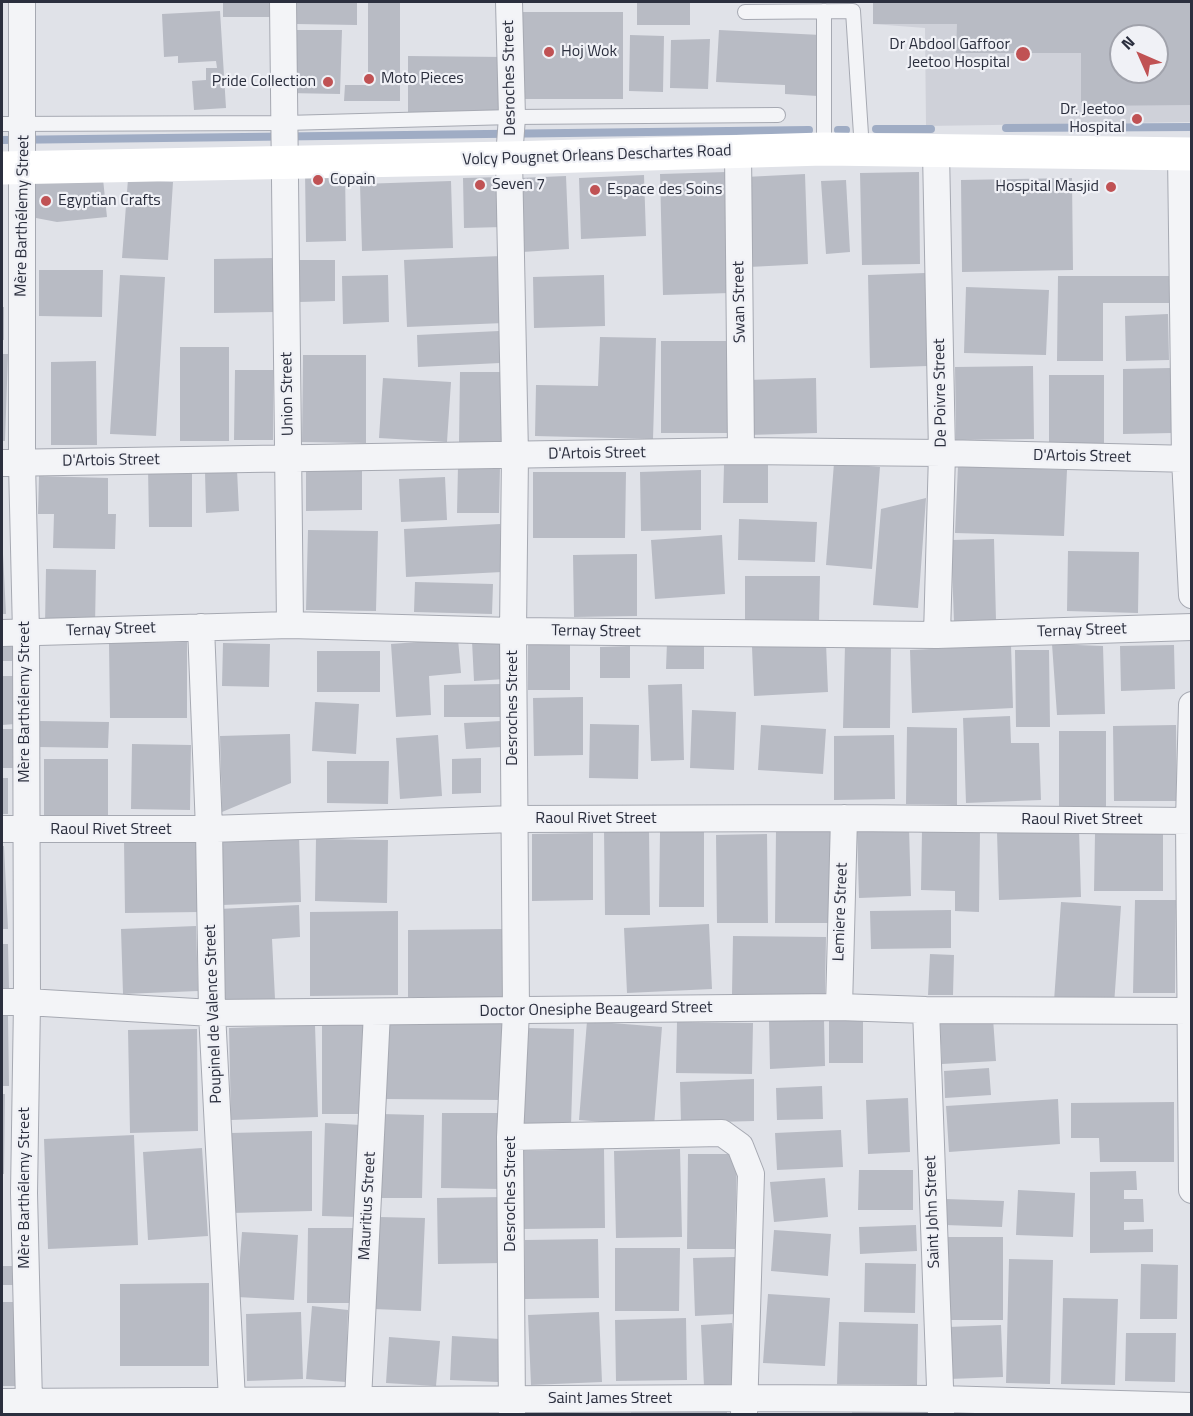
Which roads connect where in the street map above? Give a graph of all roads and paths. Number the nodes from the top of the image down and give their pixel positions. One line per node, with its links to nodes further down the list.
1 (22, 2): 9 (street, Mère Barthélemy Street)
2 (283, 2): 8 (street, Union Street)
3 (509, 2): 7 (street, Desroches Street)
4 (824, 11): 5 (lane); 10 (lane); 11 (lane)
5 (745, 12)
6 (778, 115): 7 (lane)
7 (512, 117): 8 (lane); 15 (street, Desroches Street)
8 (285, 123): 9 (lane); 16 (street, Union Street)
9 (13, 124): 17 (street, Mère Barthélemy Street)
10 (824, 149): 11 (main road, Volcy Pougnet Orleans Deschartes Road); 12 (main road, Volcy Pougnet Orleans Deschartes Road)
11 (862, 150): 13 (main road, Volcy Pougnet Orleans Deschartes Road)
12 (738, 152): 15 (main road, Volcy Pougnet Orleans Deschartes Road); 18 (street, Swan Street)
13 (936, 152): 14 (main road, Volcy Pougnet Orleans Deschartes Road); 19 (street, De Poivre Street)
14 (1186, 154): 22 (street)
15 (509, 159): 16 (main road, Volcy Pougnet Orleans Deschartes Road); 20 (street, Desroches Street)
16 (284, 163): 17 (main road, Volcy Pougnet Orleans Deschartes Road); 21 (street, Union Street)
17 (12, 168): 23 (street, Mère Barthélemy Street)
18 (741, 452): 19 (street, D'Artois Street); 20 (street, D'Artois Street)
19 (942, 453): 22 (street, D'Artois Street); 30 (street, De Poivre Street)
20 (516, 455): 21 (street, D'Artois Street); 28 (street, Desroches Street)
21 (289, 458): 23 (street, D'Artois Street); 25 (street, Union Street)
22 (1188, 459): 24 (street)
23 (12, 463): 29 (street, Mère Barthélemy Street)
24 (1191, 595)
25 (290, 625): 26 (street, Ternay Street); 28 (street, Ternay Street)
26 (201, 627): 29 (street, Ternay Street); 35 (street, Poupinel de Valence Street)
27 (1191, 627): 30 (street, Ternay Street)
28 (513, 631): 30 (street, Ternay Street); 33 (street, Desroches Street)
29 (14, 633): 36 (street, Mère Barthélemy Street)
30 (937, 635)
31 (1191, 705): 34 (street)
32 (844, 818): 33 (street, Raoul Rivet Street); 34 (street, Raoul Rivet Street); 39 (street, Lemiere Street)
33 (514, 819): 35 (street, Raoul Rivet Street); 41 (street, Desroches Street)
34 (1190, 821): 42 (street)
35 (209, 829): 36 (street, Raoul Rivet Street); 44 (street, Poupinel de Valence Street)
36 (13, 830): 38 (street, Mère Barthélemy Street)
37 (2, 1002): 38 (street, Doctor Onesiphe Beaugeard Street)
38 (27, 1002): 44 (street, Doctor Onesiphe Beaugeard Street); 47 (street, Mère Barthélemy Street)
39 (838, 1006): 40 (street, Doctor Onesiphe Beaugeard Street); 41 (street, Doctor Onesiphe Beaugeard Street)
40 (926, 1010): 42 (street, Doctor Onesiphe Beaugeard Street); 57 (street, Saint John Street)
41 (516, 1011): 43 (street, Doctor Onesiphe Beaugeard Street); 45 (street, Desroches Street)
42 (1190, 1011): 46 (street)
43 (377, 1012): 44 (street, Doctor Onesiphe Beaugeard Street); 49 (street, Mauritius Street)
44 (212, 1013): 48 (street, Poupinel de Valence Street)
45 (510, 1137): 52 (street); 55 (street, Desroches Street)
46 (1191, 1190)
47 (13, 1194): 51 (street, Mère Barthélemy Street)
48 (232, 1400): 51 (street, Saint James Street); 54 (street, Saint James Street)
49 (358, 1400): 54 (street, Saint James Street); 55 (street, Saint James Street)
50 (2, 1402): 51 (street, Saint James Street)
51 (29, 1402)
52 (744, 1406): 56 (street, Saint James Street); 57 (street, Saint James Street)
53 (1191, 1406): 57 (street, Saint James Street)
54 (328, 1407)
55 (513, 1407): 56 (street, Saint James Street)
56 (619, 1407)
57 (940, 1407)

